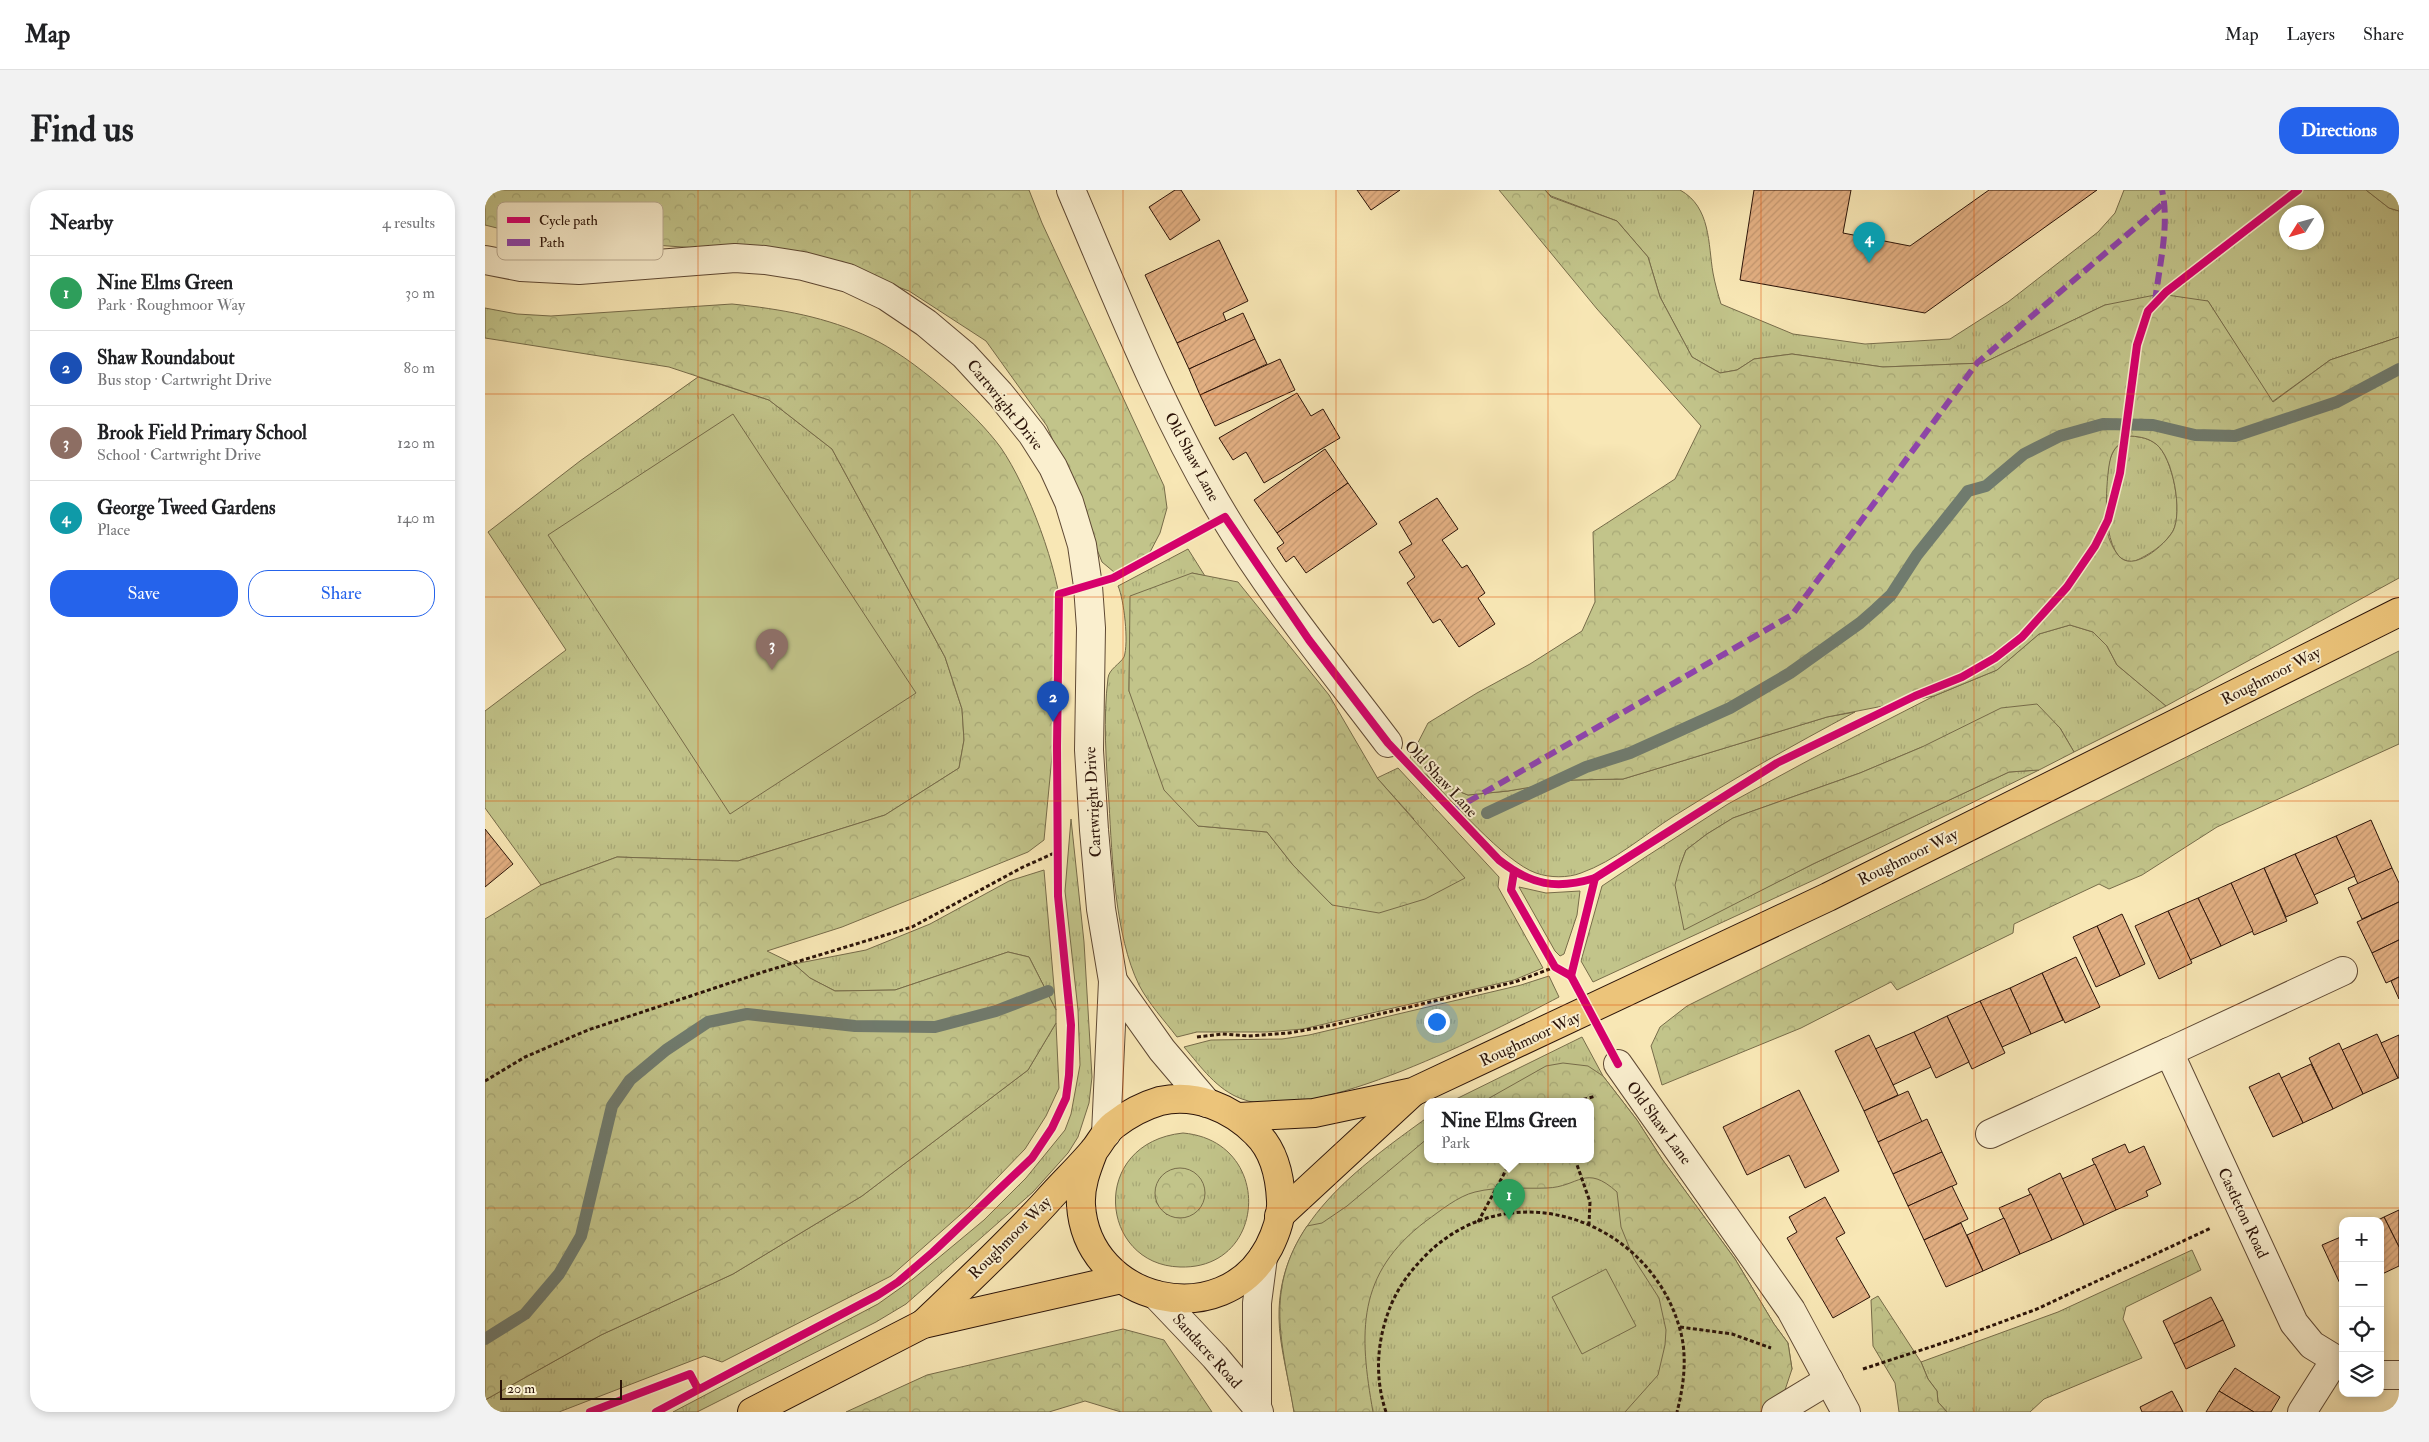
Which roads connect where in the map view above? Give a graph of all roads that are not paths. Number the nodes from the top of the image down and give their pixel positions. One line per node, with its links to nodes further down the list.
1 (1071, 190): 4 (street, Old Shaw Lane)
2 (485, 260): 6 (street, Cartwright Drive)
3 (2399, 612): 9 (main road, Roughmoor Way)
4 (1389, 743)
5 (2343, 971): 7 (street)
6 (1113, 981): 10 (street, Cartwright Drive); 13 (street, Cartwright Drive)
7 (2169, 1052): 12 (street); 19 (street, Castleton Road)
8 (1618, 1064): 22 (street, Old Shaw Lane)
9 (1413, 1092): 11 (main road, Roughmoor Way); 14 (main road, Roughmoor Way)
10 (1207, 1103): 11 (main road, Roughmoor Way); 13 (main road, Roughmoor Way)
11 (1239, 1117): 14 (main road, Roughmoor Way)
12 (1990, 1134)
13 (1100, 1142): 16 (main road, Roughmoor Way); 18 (main road, Roughmoor Way)
14 (1279, 1216): 15 (main road, Roughmoor Way)
15 (1263, 1257): 17 (main road, Roughmoor Way); 23 (street, Sandacre Road)
16 (1121, 1279): 17 (main road, Roughmoor Way); 18 (main road, Roughmoor Way)
17 (1156, 1295): 23 (street, Sandacre Road)
18 (923, 1324): 24 (main road, Roughmoor Way)
19 (2339, 1362): 27 (street, Castleton Road)
20 (2384, 1375): 21 (street)
21 (2399, 1375)
22 (1829, 1380): 25 (street); 26 (street, Old Shaw Lane)
23 (1258, 1409)
24 (752, 1412)
25 (1776, 1412)
26 (1846, 1412)
27 (2302, 1412)

